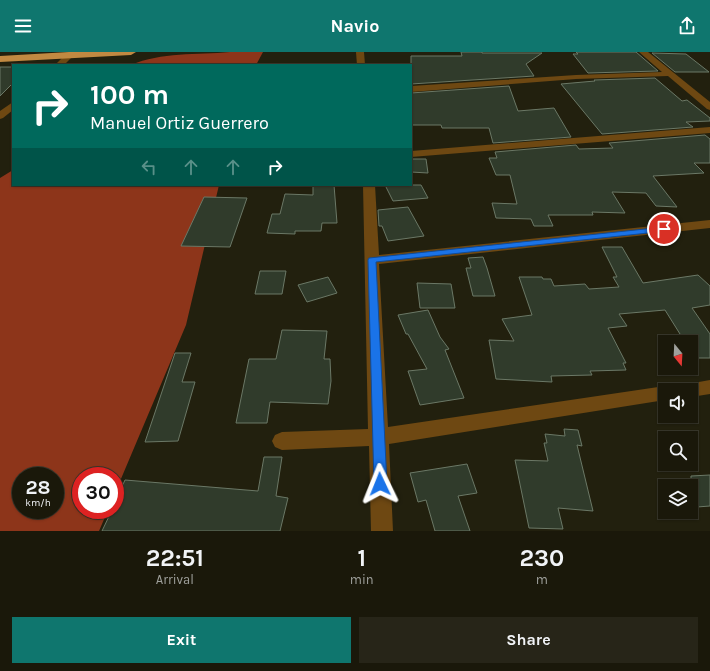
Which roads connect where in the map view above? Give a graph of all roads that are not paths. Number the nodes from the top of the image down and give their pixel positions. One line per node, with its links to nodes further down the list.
1 (54, 52): 5 (highway)
2 (131, 52): 6 (highway)
3 (360, 52): 9 (street)
4 (643, 52): 10 (street)
5 (0, 55)
6 (70, 55): 7 (highway); 8 (street)
7 (0, 59)
8 (60, 64)
9 (362, 64)
10 (669, 74): 11 (street); 14 (street)
11 (412, 89)
12 (12, 106): 13 (street); 15 (street)
13 (0, 107)
14 (710, 107)
15 (0, 116)
16 (710, 130): 17 (street)
17 (412, 154)
18 (369, 186): 20 (street)
19 (710, 224): 20 (street)
20 (372, 260): 24 (street)
21 (710, 387): 22 (street)
22 (698, 389)
23 (658, 394): 24 (street)
24 (379, 437): 25 (street); 26 (street)
25 (282, 441)
26 (382, 531)

